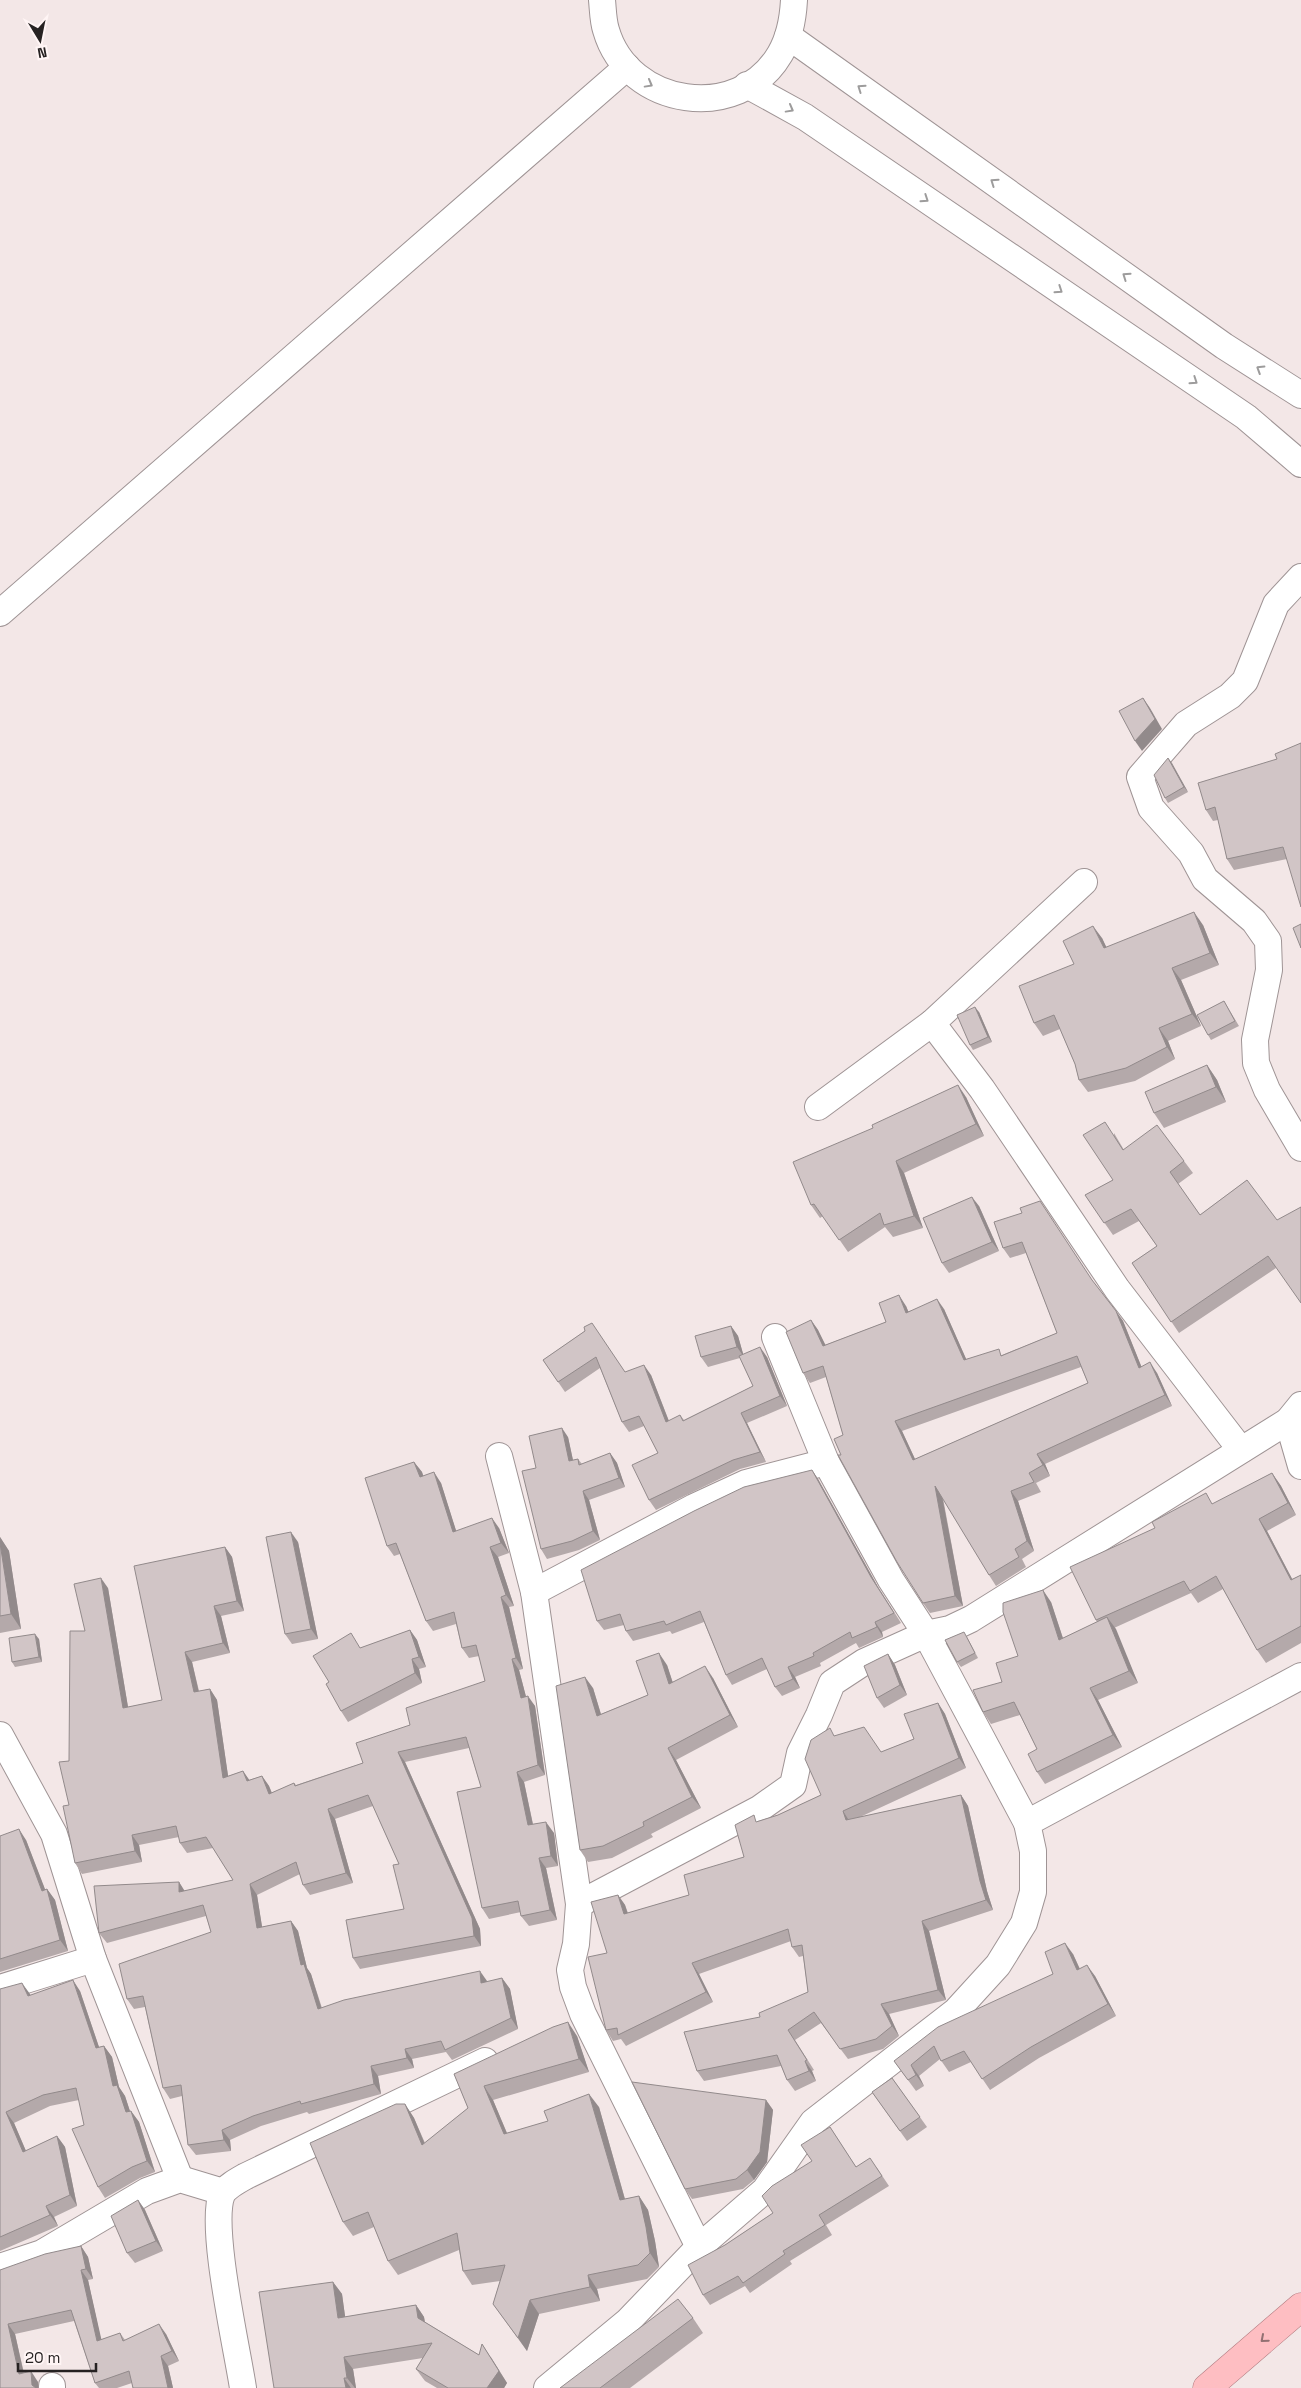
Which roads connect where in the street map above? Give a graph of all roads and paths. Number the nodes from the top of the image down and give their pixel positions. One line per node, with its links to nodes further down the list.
1 (602, 0): 4 (street)
2 (794, 0): 3 (street)
3 (788, 36): 5 (street); 6 (street, one-way to 3)
4 (627, 67): 5 (street, one-way to 5); 9 (street)
5 (747, 85): 7 (street, one-way to 7)
6 (1301, 395)
7 (1301, 464)
8 (1301, 577): 13 (street)
9 (0, 613)
10 (1084, 882): 11 (street)
11 (932, 1023): 12 (street); 16 (street)
12 (818, 1107)
13 (1301, 1148)
14 (775, 1336): 18 (street)
15 (1294, 1413): 16 (street); 19 (street)
16 (1241, 1450): 21 (street)
17 (499, 1456): 20 (street)
18 (826, 1462): 20 (street); 21 (street)
19 (1301, 1466)
20 (534, 1592): 25 (street)
21 (926, 1634): 24 (street); 25 (street)
22 (1301, 1676): 24 (street)
23 (0, 1735): 26 (street)
24 (1027, 1823): 31 (street)
25 (579, 1904): 31 (street)
26 (93, 1959): 27 (street); 29 (street)
27 (0, 1988)
28 (503, 2052): 30 (street)
29 (180, 2179): 30 (street); 32 (street)
30 (223, 2192): 34 (street)
31 (699, 2247): 35 (street)
32 (0, 2267)
33 (1301, 2307): 36 (highway, one-way to 36)
34 (243, 2388)
35 (547, 2388)
36 (1207, 2388)

